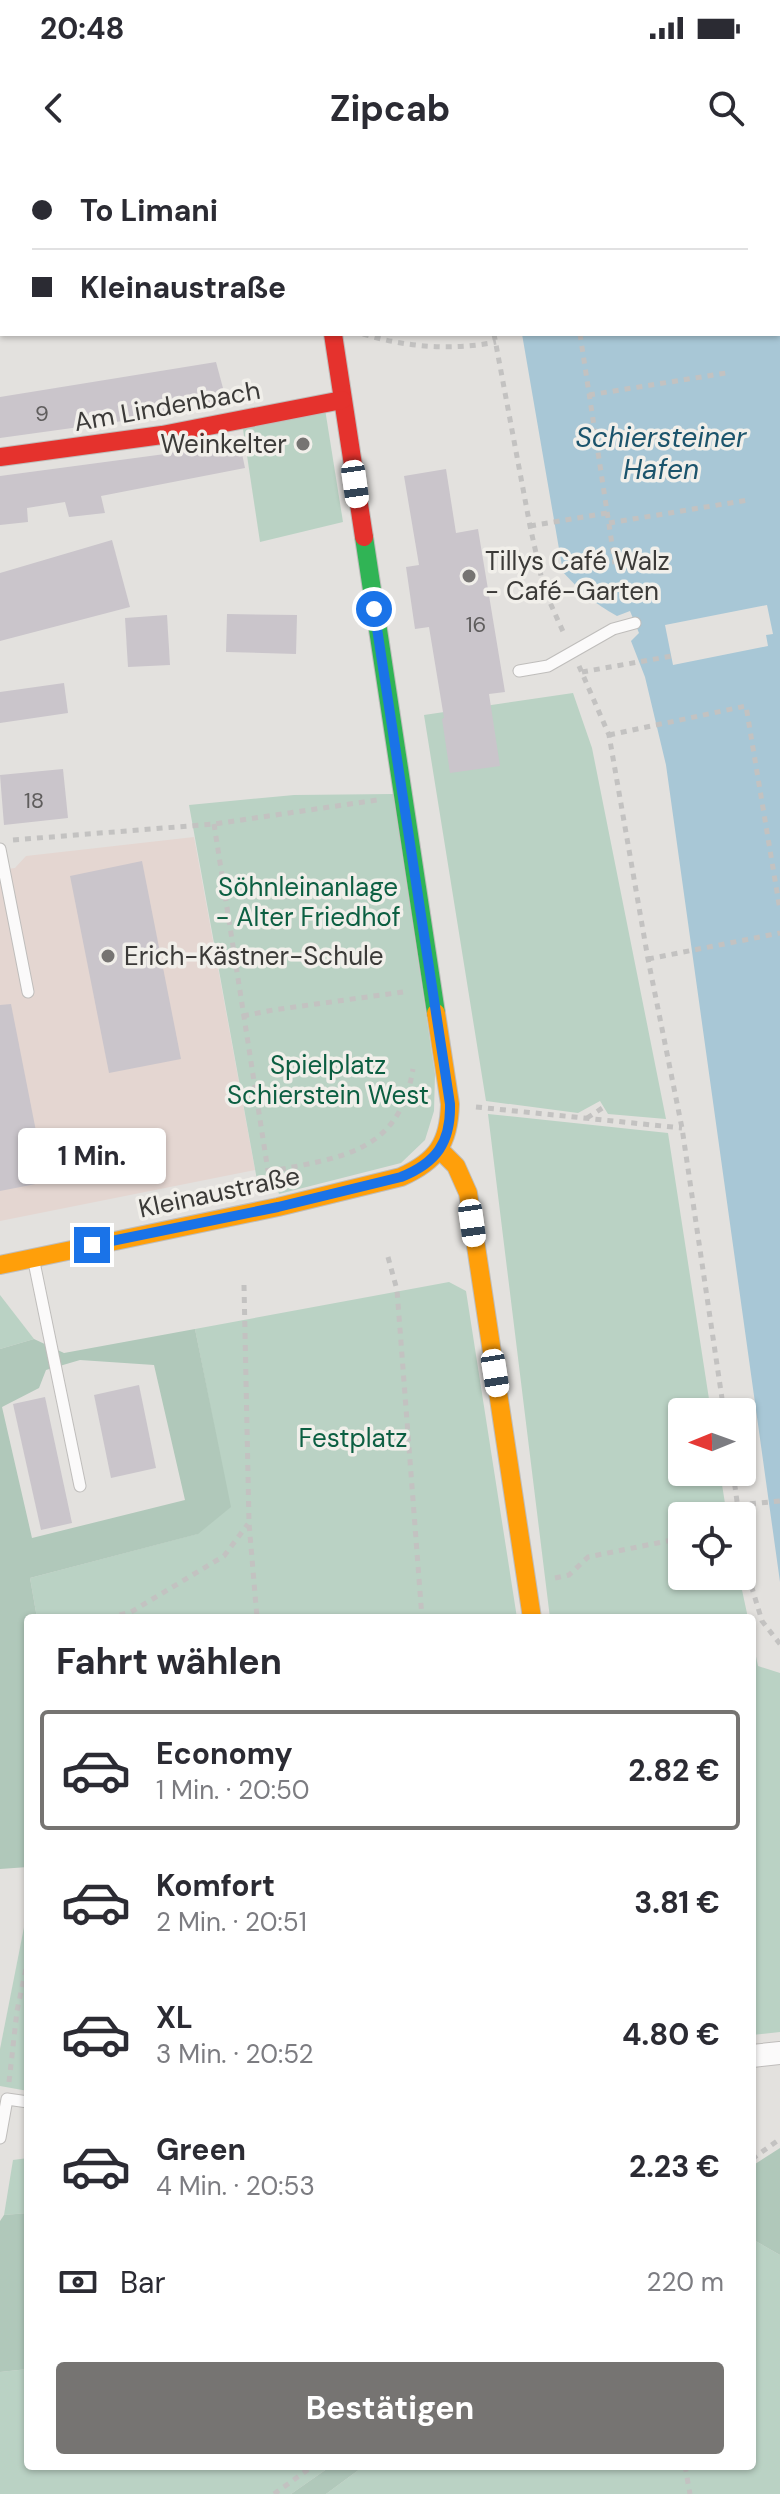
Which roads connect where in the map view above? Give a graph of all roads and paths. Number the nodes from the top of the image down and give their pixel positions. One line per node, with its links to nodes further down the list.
1 (333, 336): 8 (street)
2 (373, 336): 5 (path)
3 (494, 336): 5 (path)
4 (580, 336): 7 (path)
5 (496, 342): 13 (path)
6 (726, 373): 7 (path)
7 (589, 395): 11 (path)
8 (333, 401): 9 (street, Am Lindenbach); 21 (street)
9 (0, 457)
10 (748, 500): 12 (path)
11 (608, 513): 12 (path); 13 (path)
12 (609, 523): 14 (path)
13 (530, 526): 16 (path)
14 (615, 564)
15 (635, 623): 16 (lane)
16 (572, 652): 18 (lane); 19 (path)
17 (672, 656): 19 (path)
18 (519, 671)
19 (582, 672): 20 (path)
20 (609, 735): 25 (path); 27 (path)
21 (402, 795): 22 (path); 36 (street)
22 (214, 824): 23 (path); 30 (path)
23 (0, 841)
24 (0, 849): 28 (lane)
25 (780, 910)
26 (780, 933): 27 (path)
27 (648, 959): 35 (path)
28 (28, 992)
29 (403, 992): 30 (path)
30 (243, 1016): 37 (path)
31 (406, 1099): 37 (path)
32 (476, 1107): 34 (path)
33 (604, 1107): 34 (path)
34 (587, 1119): 35 (path)
35 (682, 1128): 43 (path)
36 (440, 1150): 38 (street, Kleinaustraße); 54 (street)
37 (268, 1172): 38 (path)
38 (278, 1207): 40 (street, Kleinaustraße)
39 (388, 1257): 53 (path)
40 (33, 1258): 41 (street, Kleinaustraße); 44 (lane)
41 (0, 1265)
42 (244, 1285): 47 (path)
43 (722, 1398)
44 (80, 1486)
45 (780, 1501): 46 (path)
46 (756, 1503)
47 (249, 1523): 51 (path); 52 (path)
48 (668, 1541): 49 (path)
49 (544, 1579)
50 (753, 1590): 55 (path)
51 (123, 1614)
52 (257, 1614)
53 (422, 1614)
54 (531, 1614)
55 (780, 1644)
56 (24, 1978): 59 (path)
57 (780, 2053): 58 (street)
58 (756, 2056)
59 (7, 2099): 60 (lane); 61 (lane)
60 (24, 2101)
61 (0, 2138)
62 (780, 2139): 63 (path)
63 (756, 2156)
64 (307, 2470): 66 (path)
65 (686, 2470): 67 (path)
66 (274, 2494)
67 (690, 2494)

